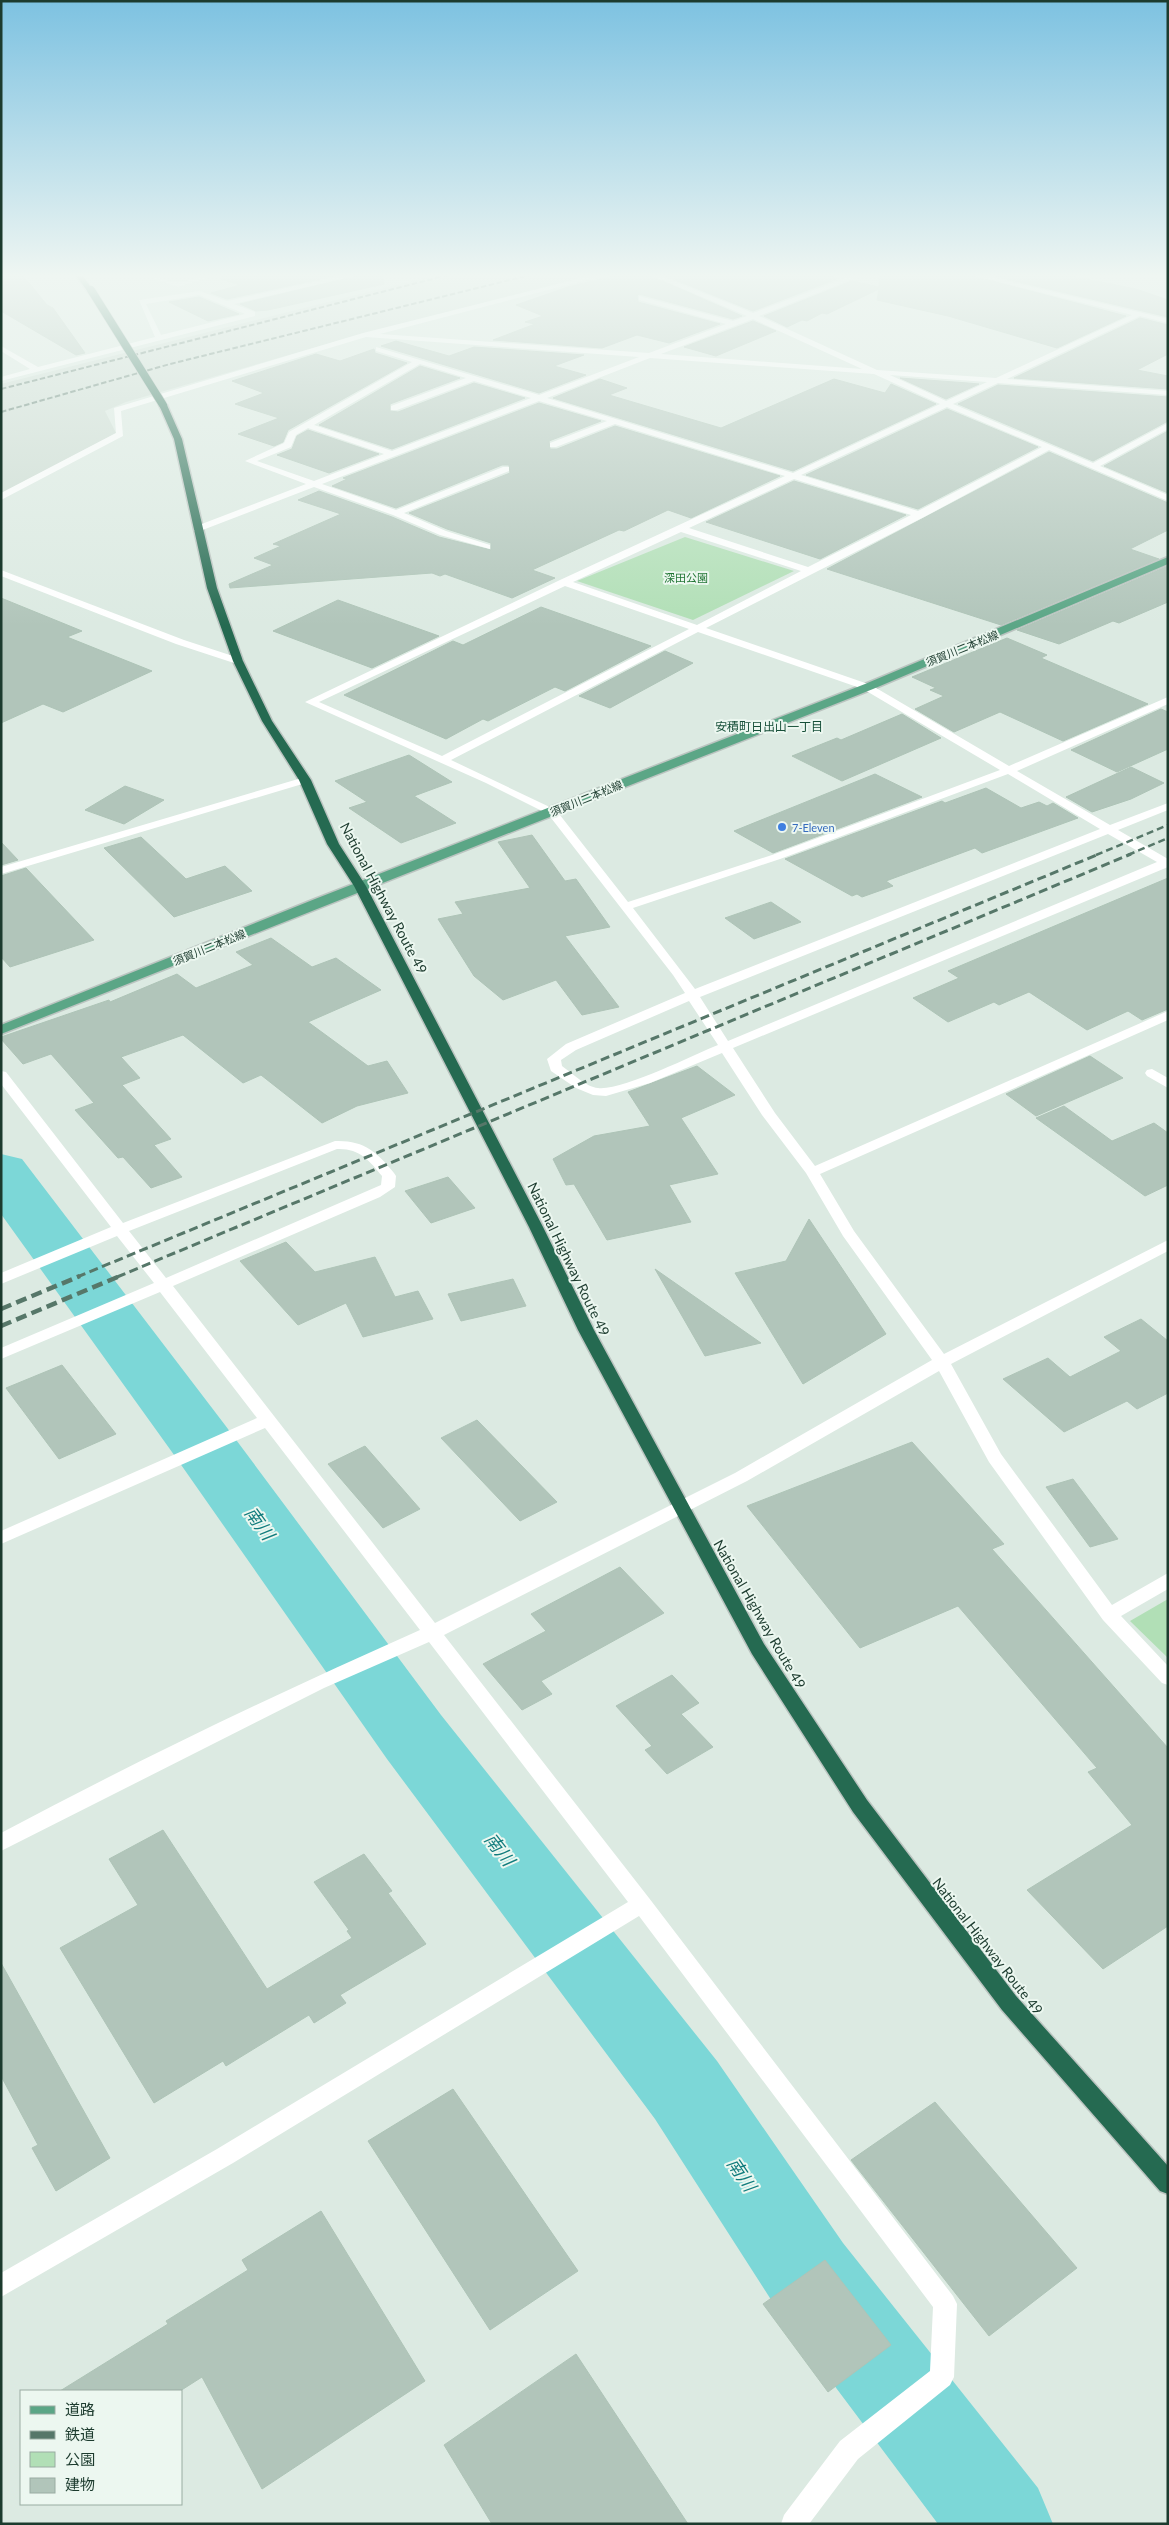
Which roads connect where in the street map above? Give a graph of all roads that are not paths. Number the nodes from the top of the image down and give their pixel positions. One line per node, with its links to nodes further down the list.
1 (154, 391): 28 (highway, National Highway Route 49, bridge)
2 (176, 391): 24 (street)
3 (367, 391): 15 (street)
4 (440, 391): 13 (street)
5 (516, 391): 11 (street)
6 (558, 391): 11 (street)
7 (919, 391): 12 (street)
8 (971, 391): 12 (street)
9 (1139, 391): 10 (street)
10 (1168, 393)
11 (540, 398): 14 (street); 19 (street)
12 (944, 403): 18 (street); 22 (street)
13 (394, 408)
14 (615, 421): 17 (street); 22 (street)
15 (307, 425): 19 (street); 23 (street)
16 (1168, 425): 20 (street)
17 (553, 445)
18 (1049, 447): 20 (street); 27 (street)
19 (392, 454): 23 (street)
20 (1094, 466): 25 (street)
21 (506, 469): 26 (street)
22 (795, 476): 27 (street); 29 (street)
23 (312, 484): 26 (street); 28 (street)
24 (1, 497)
25 (1168, 498)
26 (396, 513): 30 (street)
27 (921, 515): 32 (street)
28 (197, 529): 36 (highway, National Highway Route 49)
29 (682, 529): 32 (street); 34 (street)
30 (487, 547)
31 (1168, 560): 37 (main road, 須賀川二本松線)
32 (810, 571): 35 (street)
33 (1, 573): 36 (street)
34 (563, 582): 35 (street); 39 (street)
35 (697, 630): 37 (street); 39 (street)
36 (238, 661): 41 (highway, National Highway Route 49)
37 (867, 687): 40 (street); 43 (main road, 須賀川二本松線)
38 (1168, 700): 40 (street)
39 (442, 760): 43 (street)
40 (1009, 770): 44 (street); 48 (street)
41 (305, 780): 46 (street); 47 (highway, National Highway Route 49)
42 (1168, 806): 44 (street)
43 (552, 812): 47 (main road, 須賀川二本松線); 48 (street)
44 (1110, 829): 45 (street); 49 (street)
45 (1167, 863): 52 (street)
46 (1, 871)
47 (360, 886): 51 (main road, 須賀川二本松線); 64 (highway, National Highway Route 49)
48 (627, 906): 49 (street)
49 (692, 995): 52 (street); 52 (street)
50 (1168, 1016): 56 (street)
51 (1, 1030)
52 (724, 1047): 56 (street)
53 (1152, 1073): 55 (street)
54 (1, 1075): 57 (street)
55 (1168, 1084)
56 (812, 1172): 62 (street)
57 (112, 1232): 59 (street); 60 (street); 60 (street)
58 (1168, 1245): 62 (street)
59 (1, 1279)
60 (156, 1288): 61 (street); 63 (street)
61 (1, 1354)
62 (942, 1362): 64 (street); 67 (street)
63 (260, 1423): 65 (street); 68 (street)
64 (679, 1506): 68 (street); 72 (highway, National Highway Route 49)
65 (1, 1538)
66 (1168, 1580): 67 (street)
67 (1109, 1615): 69 (street)
68 (426, 1636): 70 (street); 71 (street)
69 (1168, 1678)
70 (1, 1843)
71 (642, 1904): 73 (street); 74 (street)
72 (1168, 2183)
73 (1, 2286)
74 (793, 2524)

